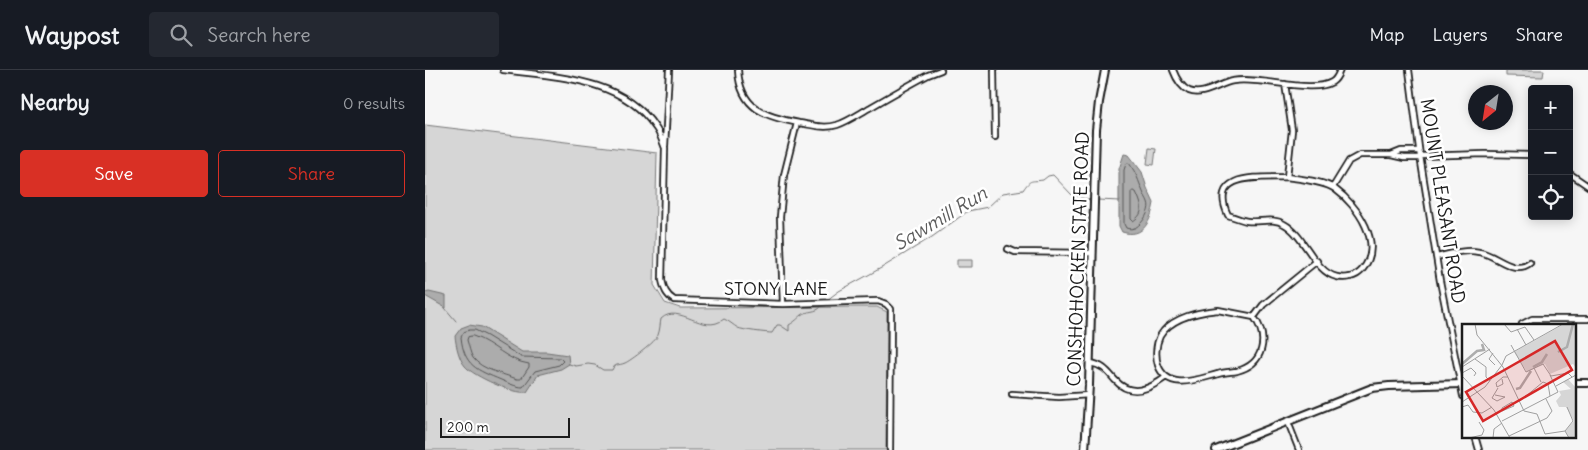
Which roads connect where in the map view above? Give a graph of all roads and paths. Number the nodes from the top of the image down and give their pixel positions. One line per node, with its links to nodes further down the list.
1 (503, 70): 13 (street, STONY LANE)
2 (669, 70): 13 (street, STONY LANE)
3 (739, 70): 11 (street)
4 (941, 70): 11 (street)
5 (993, 70): 12 (street)
6 (1105, 70): 21 (main road, CONSHOHOCKEN STATE ROAD)
7 (1173, 70): 10 (street)
8 (1340, 70): 10 (street)
9 (1409, 70): 14 (street, MOUNT PLEASANT ROAD)
10 (1285, 84): 17 (street)
11 (797, 122): 25 (street)
12 (995, 137)
13 (665, 148): 25 (street, STONY LANE)
14 (1420, 155): 15 (street); 19 (street); 22 (street, MOUNT PLEASANT ROAD)
15 (1528, 155)
16 (1572, 175): 18 (street)
17 (1287, 177): 19 (street); 23 (street)
18 (1588, 186)
19 (1333, 187): 23 (street)
20 (1008, 249): 21 (street)
21 (1093, 253): 29 (main road, CONSHOHOCKEN STATE ROAD)
22 (1436, 257): 24 (street); 33 (street, MOUNT PLEASANT ROAD)
23 (1317, 261): 26 (street)
24 (1530, 263)
25 (783, 304): 37 (street, STONY LANE)
26 (1254, 317): 30 (street); 30 (street)
27 (1588, 319): 28 (street)
28 (1522, 324)
29 (1090, 363): 30 (street); 35 (main road, CONSHOHOCKEN STATE ROAD)
30 (1166, 377)
31 (1575, 383): 32 (main road)
32 (1588, 383)
33 (1461, 384): 36 (main road)
34 (1012, 394): 35 (street)
35 (1089, 395): 38 (main road, CONSHOHOCKEN STATE ROAD)
36 (1288, 422): 39 (main road); 40 (street)
37 (890, 450)
38 (1085, 450)
39 (1216, 450)
40 (1299, 450)

